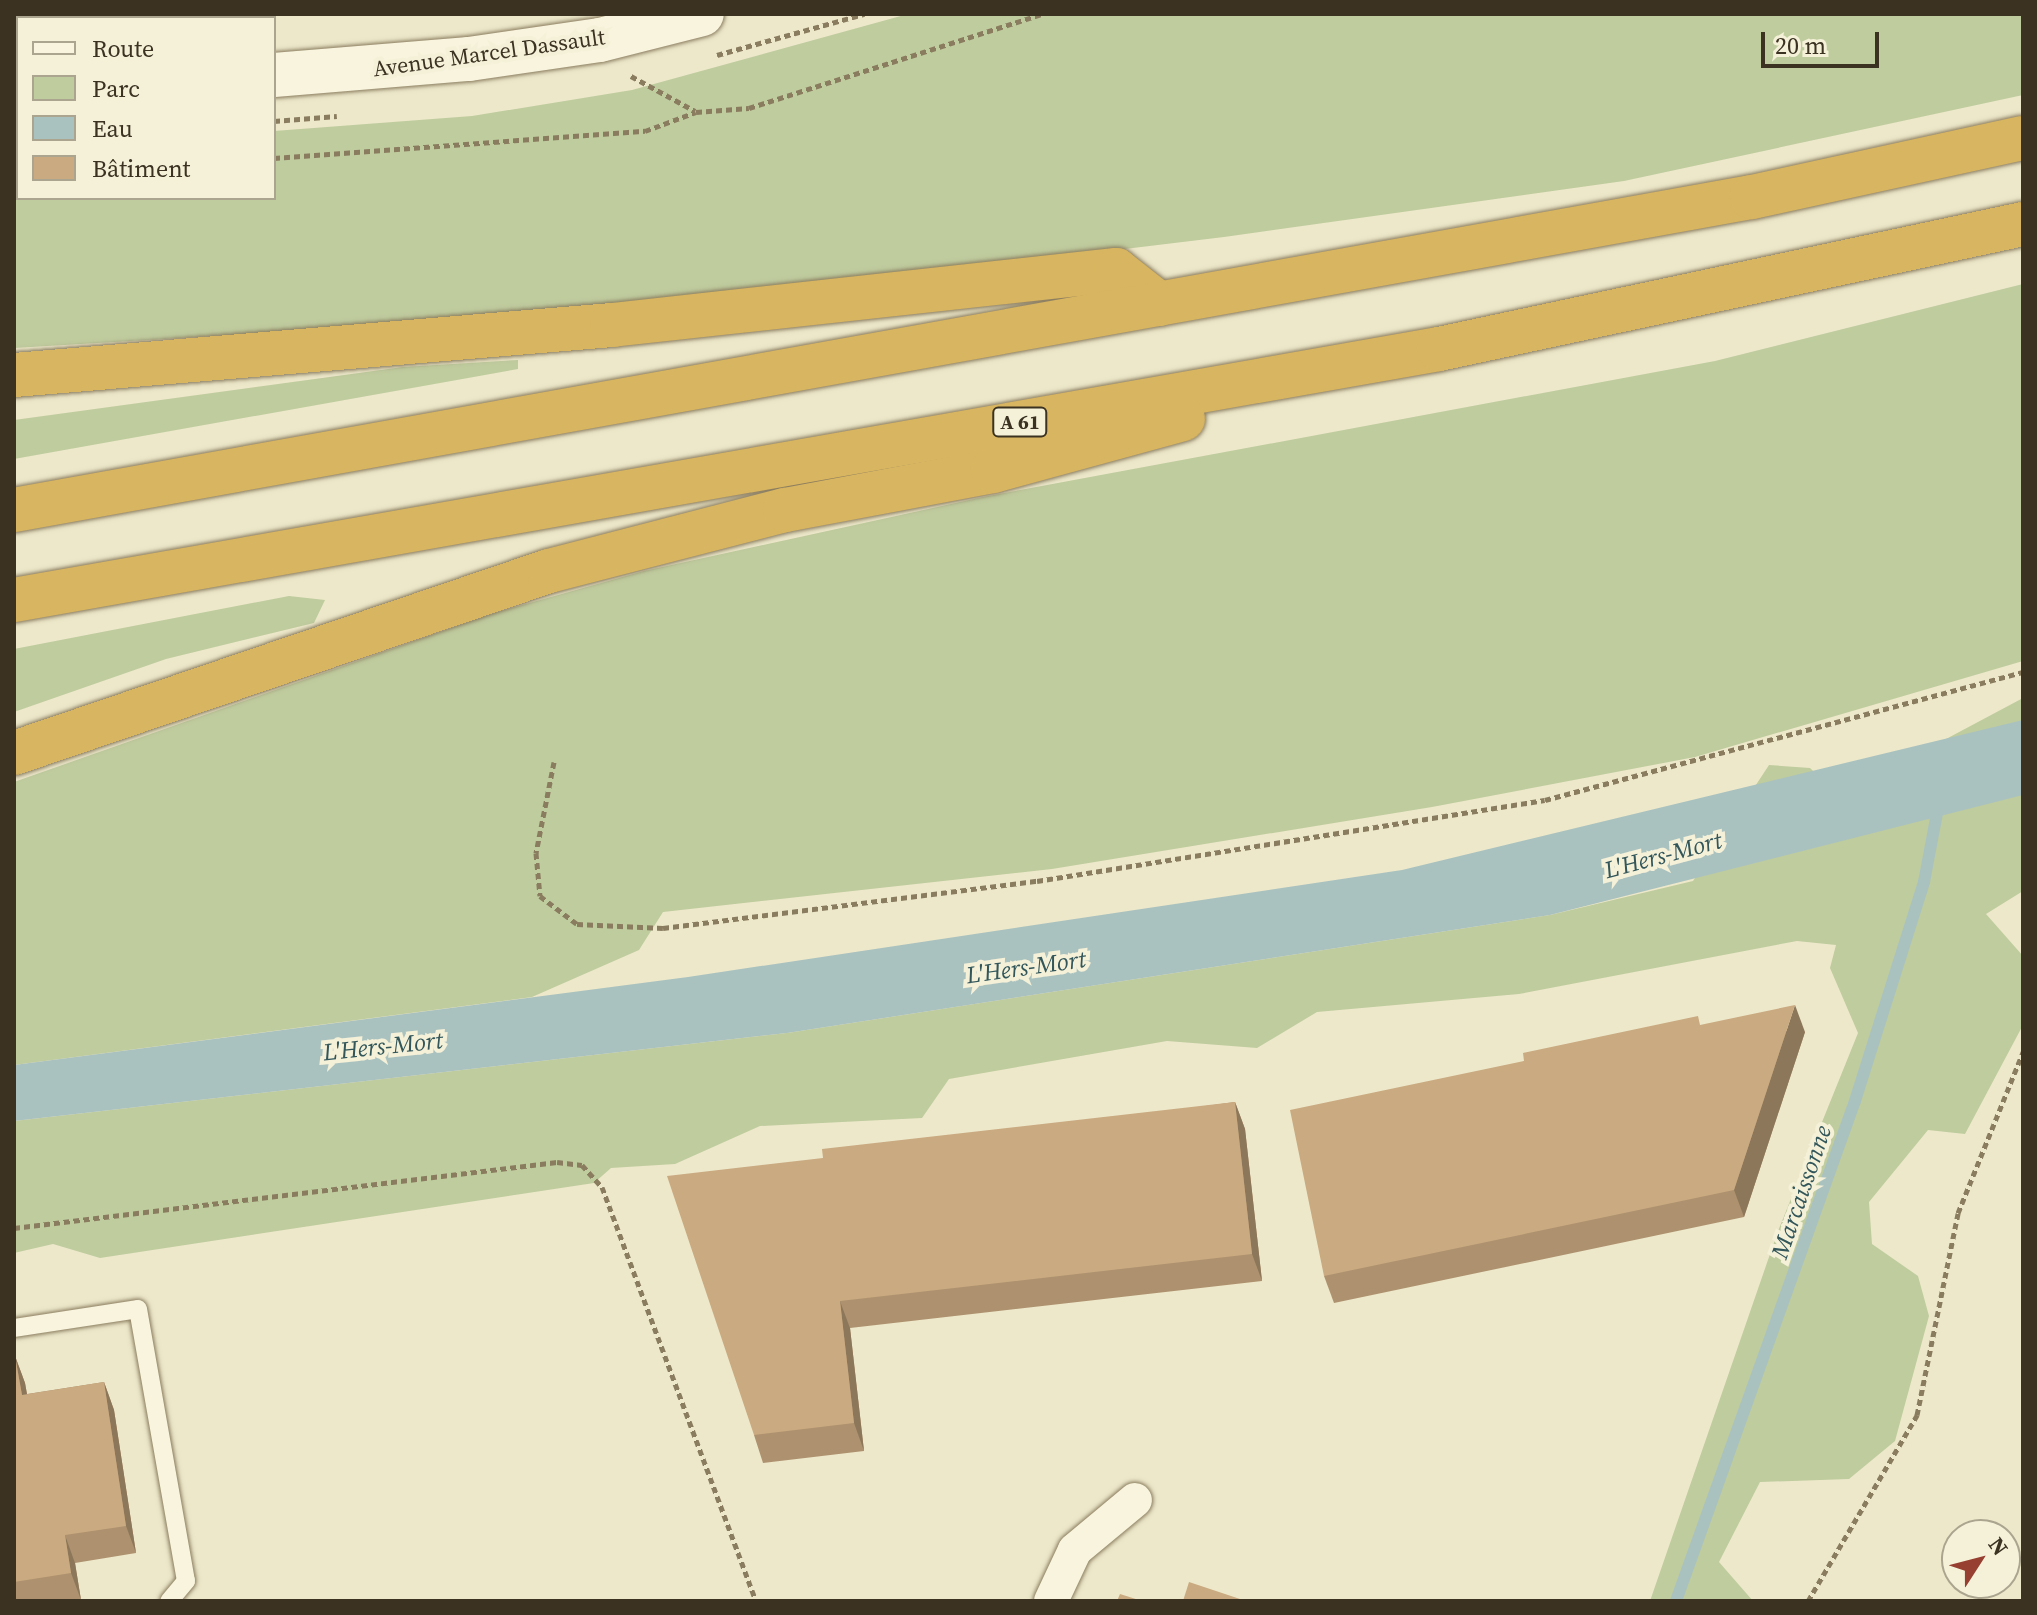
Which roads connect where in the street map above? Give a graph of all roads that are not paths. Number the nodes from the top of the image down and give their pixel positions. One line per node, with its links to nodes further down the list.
1 (702, 14): 2 (street, Avenue Marcel Dassault)
2 (276, 75)
3 (2023, 138): 5 (highway)
4 (2023, 224): 6 (highway, A 61)
5 (1159, 304): 7 (highway); 8 (highway)
6 (1439, 349): 9 (highway, A 61); 10 (highway)
7 (14, 375)
8 (14, 510)
9 (14, 600)
10 (14, 753)
11 (14, 1328): 13 (lane)
12 (1135, 1500): 14 (street)
13 (169, 1601)
14 (1051, 1601)

